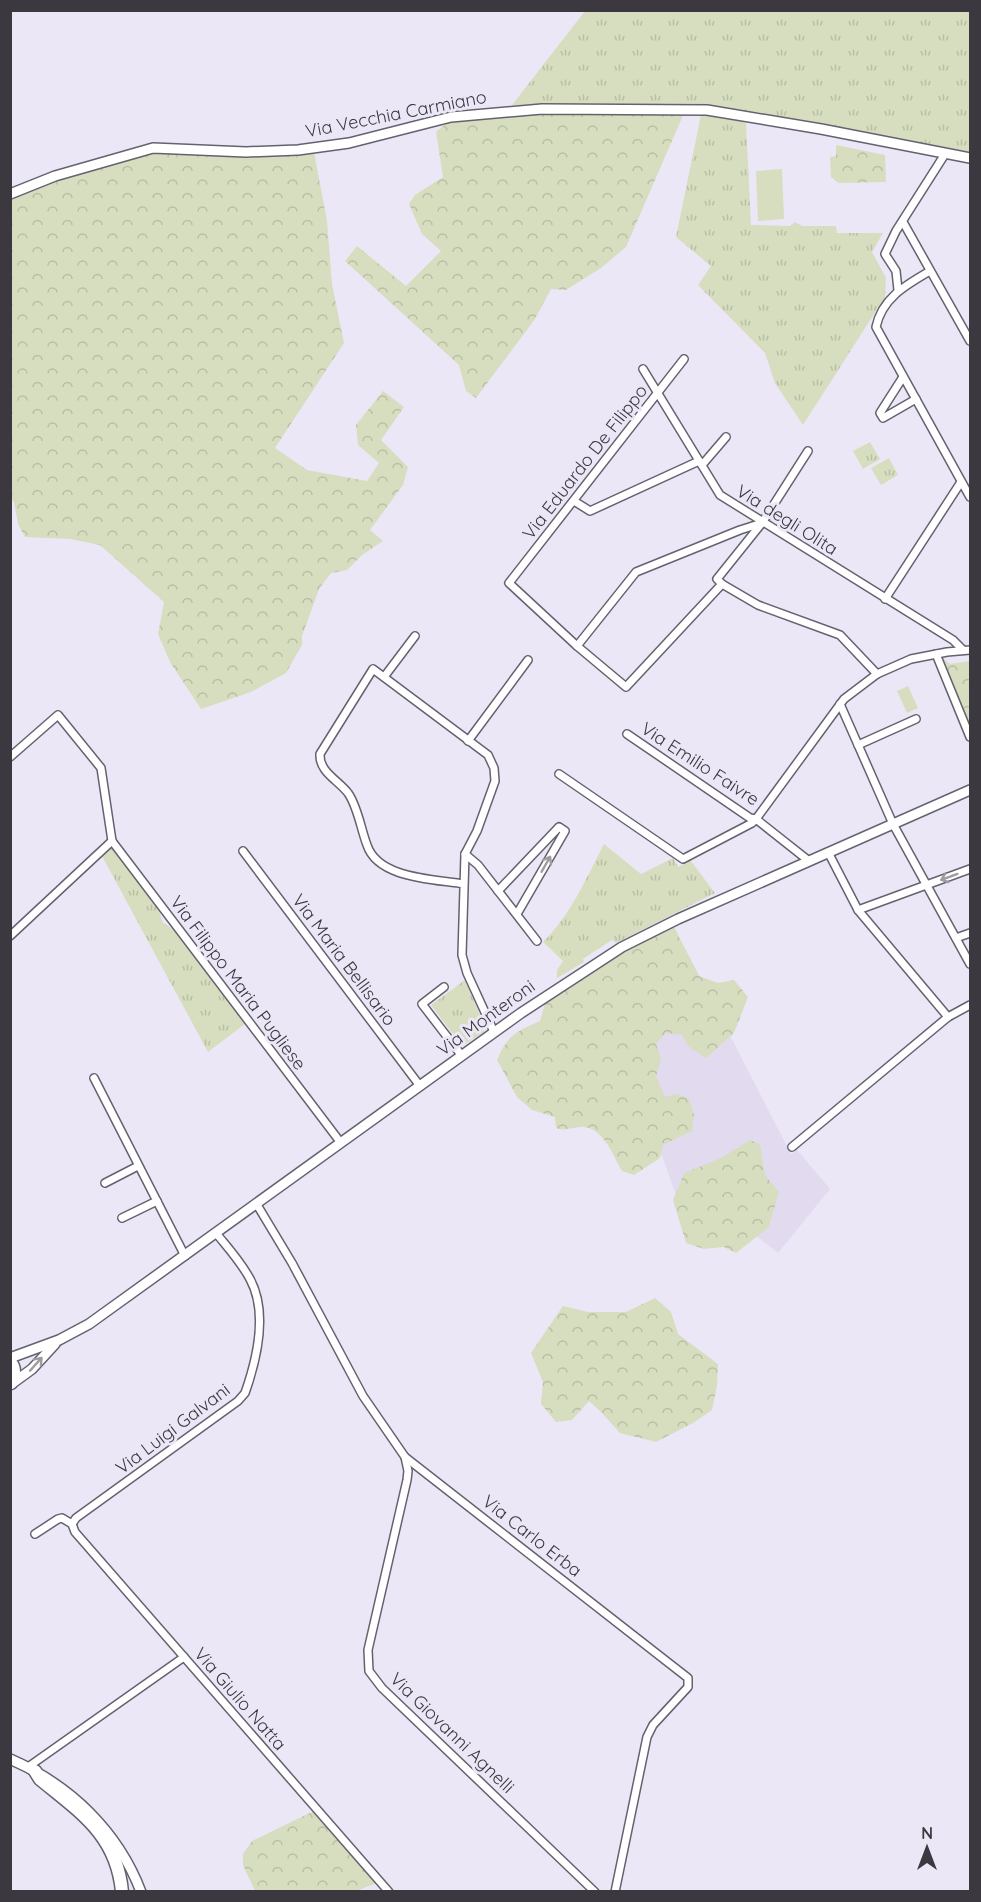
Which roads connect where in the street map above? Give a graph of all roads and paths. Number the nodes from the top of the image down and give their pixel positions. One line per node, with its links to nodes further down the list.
1 (945, 154): 2 (main road, Via Vecchia Carmiano); 3 (main road, Via Vecchia Carmiano); 4 (street)
2 (970, 158)
3 (10, 194)
4 (903, 222): 5 (street); 6 (street)
5 (930, 271): 6 (street); 7 (street)
6 (898, 290): 10 (street)
7 (970, 341)
8 (684, 359): 11 (street, Via Eduardo De Filippo)
9 (643, 369): 11 (street, Via degli Olita)
10 (903, 377): 12 (street); 12 (street)
11 (658, 392): 15 (street, Via degli Olita); 18 (street, Via Eduardo De Filippo)
12 (915, 399): 16 (street)
13 (726, 437): 15 (street)
14 (808, 451): 19 (street)
15 (701, 463): 18 (street); 19 (street, Via degli Olita)
16 (961, 482): 17 (street); 21 (street)
17 (970, 497)
18 (574, 501): 23 (street, Via Eduardo De Filippo)
19 (762, 523): 20 (street); 21 (street, Via degli Olita); 23 (street)
20 (722, 584): 23 (street); 27 (street)
21 (885, 598): 24 (street, Via degli Olita)
22 (415, 636): 28 (street)
23 (577, 646)
24 (967, 650): 25 (street)
25 (936, 654): 27 (street); 32 (street)
26 (528, 660): 33 (street)
27 (877, 674): 29 (street)
28 (384, 677): 33 (street); 46 (street)
29 (840, 704): 34 (street); 38 (street)
30 (916, 719): 34 (street)
31 (627, 734): 38 (street, Via Emilio Faivre)
32 (970, 737)
33 (468, 741): 43 (street)
34 (858, 745): 39 (street)
35 (10, 758): 40 (street)
36 (559, 774): 38 (street)
37 (970, 790): 39 (main road, Via Monteroni)
38 (756, 819): 44 (street, Via Emilio Faivre)
39 (893, 824): 42 (main road, Via Monteroni); 47 (street)
40 (112, 841): 52 (street); 63 (street, Via Filippo Maria Pugliese)
41 (243, 851): 62 (street, Via Maria Bellisario)
42 (828, 852): 44 (main road, Via Monteroni); 49 (street)
43 (465, 854): 46 (street); 48 (street)
44 (809, 861): 59 (main road, Via Monteroni)
45 (970, 869): 47 (street, one-way to 47)
46 (464, 884): 59 (street)
47 (927, 885): 49 (street); 53 (street)
48 (498, 891): 50 (street); 50 (street, one-way to 48)
49 (858, 910): 58 (street)
50 (517, 914): 54 (street)
51 (970, 933): 53 (street)
52 (10, 936)
53 (956, 938): 55 (street)
54 (537, 941)
55 (970, 964)
56 (444, 987): 60 (street)
57 (970, 1005): 58 (street)
58 (948, 1017): 64 (street)
59 (494, 1032): 60 (main road, Via Monteroni)
60 (462, 1056): 62 (main road, Via Monteroni)
61 (94, 1078): 65 (street)
62 (420, 1086): 63 (main road, Via Monteroni)
63 (341, 1143): 68 (main road, Via Monteroni)
64 (792, 1147)
65 (138, 1166): 66 (street); 67 (street)
66 (105, 1183)
67 (156, 1201): 69 (street); 71 (street)
68 (256, 1203): 70 (main road, Via Monteroni); 75 (street, Via Carlo Erba)
69 (122, 1218)
70 (216, 1233): 71 (main road, Via Monteroni); 76 (street, Via Luigi Galvani)
71 (185, 1256): 72 (main road, Via Monteroni)
72 (59, 1340): 73 (main road, Via Monteroni); 74 (main road, Via Monteroni, one-way to 72)
73 (10, 1359): 74 (main road, Via Monteroni)
74 (11, 1385)
75 (405, 1457): 84 (street, Via Giovanni Agnelli); 85 (street, Via Carlo Erba)
76 (72, 1524): 77 (street); 78 (street, Via Giulio Natta)
77 (35, 1534)
78 (184, 1657): 80 (street); 83 (street, Via Giulio Natta)
79 (10, 1759): 80 (main road)
80 (32, 1769): 81 (highway); 82 (main road)
81 (122, 1892)
82 (141, 1892)
83 (389, 1892)
84 (595, 1892)
85 (615, 1892)

